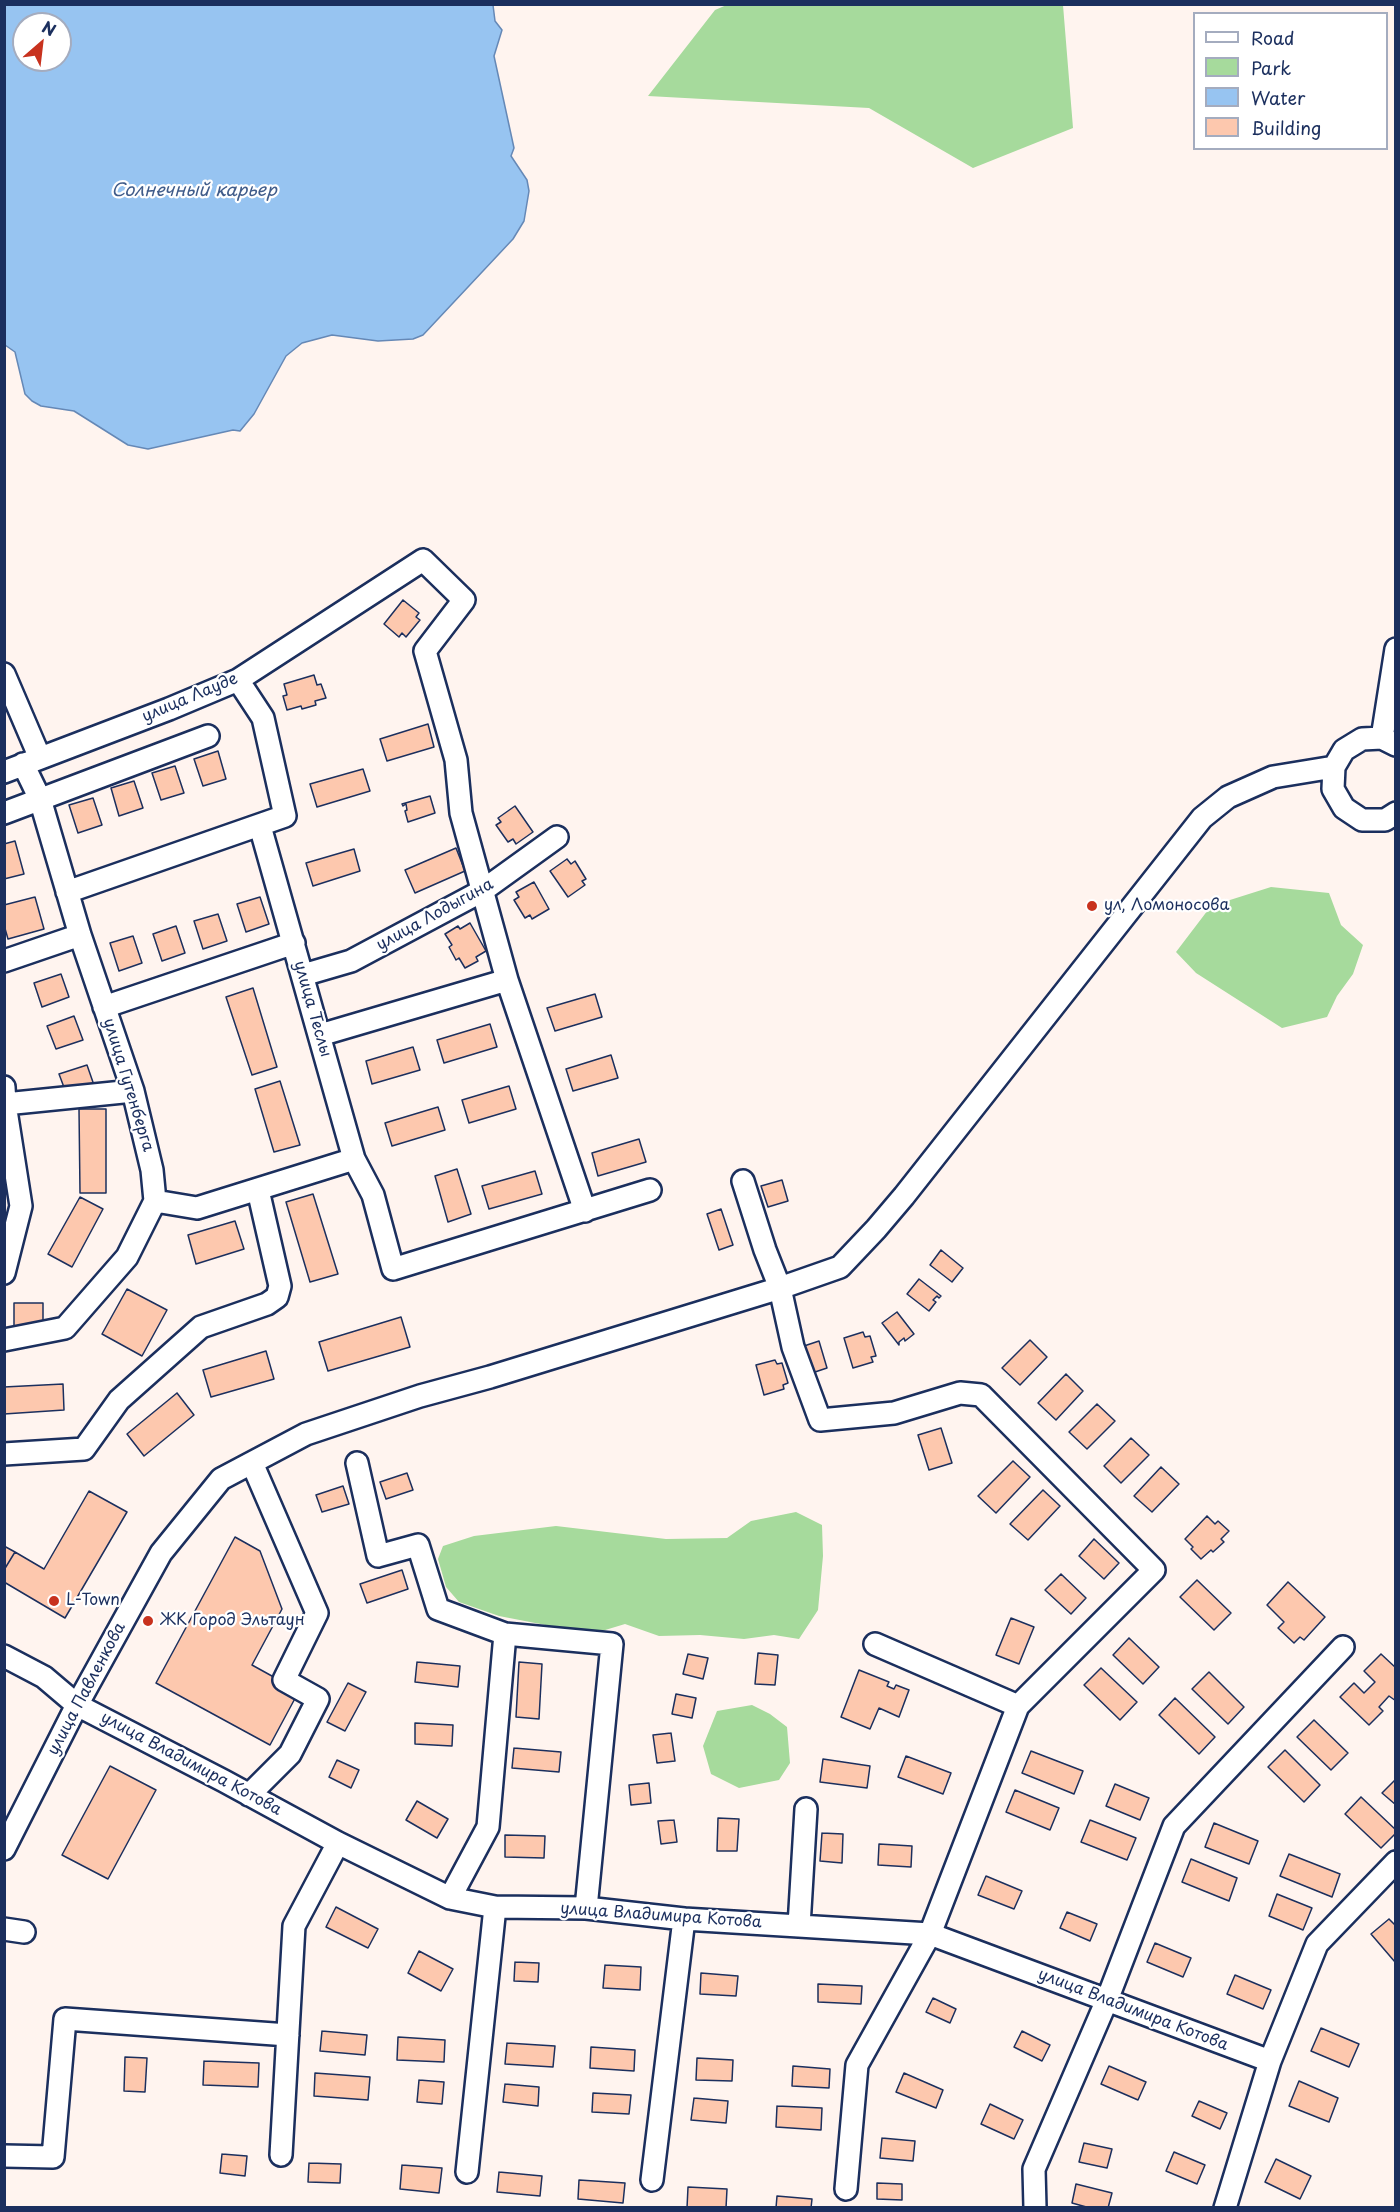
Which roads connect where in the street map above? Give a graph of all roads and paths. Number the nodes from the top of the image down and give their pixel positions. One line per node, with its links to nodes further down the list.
1 (1395, 649): 5 (street)
2 (4, 674): 6 (street, улица Гутенберга)
3 (238, 680): 6 (street, улица Лауде); 11 (street); 13 (street, улица Лауде)
4 (208, 736): 8 (street)
5 (1389, 742): 7 (street)
6 (22, 765): 8 (street, улица Гутенберга)
7 (1334, 767): 10 (street); 32 (street, улица Павленкова)
8 (40, 799): 9 (street); 14 (street, улица Гутенберга)
9 (4, 813)
10 (1395, 813)
11 (260, 826): 14 (street); 16 (street, улица Теслы)
12 (557, 837): 13 (street, улица Лодыгина)
13 (482, 891): 18 (street, улица Лодыгина); 19 (street)
14 (67, 892): 15 (street, улица Гутенберга)
15 (80, 935): 17 (street); 20 (street, улица Гутенберга)
16 (294, 943): 18 (street, улица Теслы); 20 (street)
17 (4, 961)
18 (303, 975): 21 (street, улица Теслы)
19 (507, 980): 21 (street); 30 (street)
20 (104, 1007): 23 (street, улица Гутенберга)
21 (320, 1035): 25 (street, улица Теслы)
22 (4, 1087): 24 (street)
23 (133, 1091): 24 (street); 29 (street, улица Гутенберга)
24 (5, 1104): 31 (street)
25 (354, 1159): 27 (street); 30 (street, улица Теслы)
26 (743, 1180): 32 (street)
27 (258, 1190): 29 (street); 34 (street)
28 (650, 1190): 30 (street)
29 (155, 1201): 33 (street)
30 (585, 1211)
31 (4, 1273)
32 (780, 1288): 35 (street, улица Павленкова); 42 (street)
33 (4, 1340)
34 (4, 1454)
35 (252, 1463): 41 (street, улица Павленкова); 43 (street)
36 (357, 1463): 37 (street)
37 (505, 1634): 48 (street); 50 (street)
38 (875, 1644): 42 (street)
39 (1343, 1647): 54 (street)
40 (4, 1656): 41 (street, улица Владимира Котова)
41 (77, 1705): 43 (street, улица Владимира Котова); 46 (street, улица Павленкова)
42 (1018, 1706): 53 (street)
43 (249, 1795): 45 (street, улица Владимира Котова)
44 (806, 1809): 52 (street)
45 (338, 1843): 48 (street, улица Владимира Котова); 55 (street)
46 (4, 1849)
47 (1395, 1862): 56 (street)
48 (450, 1898): 49 (street, улица Владимира Котова)
49 (495, 1907): 50 (street, улица Владимира Котова); 59 (street)
50 (586, 1908): 51 (street, улица Владимира Котова)
51 (684, 1919): 52 (street, улица Владимира Котова); 60 (street)
52 (799, 1926): 53 (street, улица Владимира Котова)
53 (930, 1934): 54 (street, улица Владимира Котова); 61 (street)
54 (1107, 2000): 56 (street, улица Владимира Котова); 62 (street)
55 (288, 2035): 57 (street); 58 (street)
56 (1270, 2061): 63 (street)
57 (281, 2155)
58 (4, 2156)
59 (467, 2172)
60 (652, 2180)
61 (846, 2189)
62 (1035, 2208)
63 (1226, 2208)

